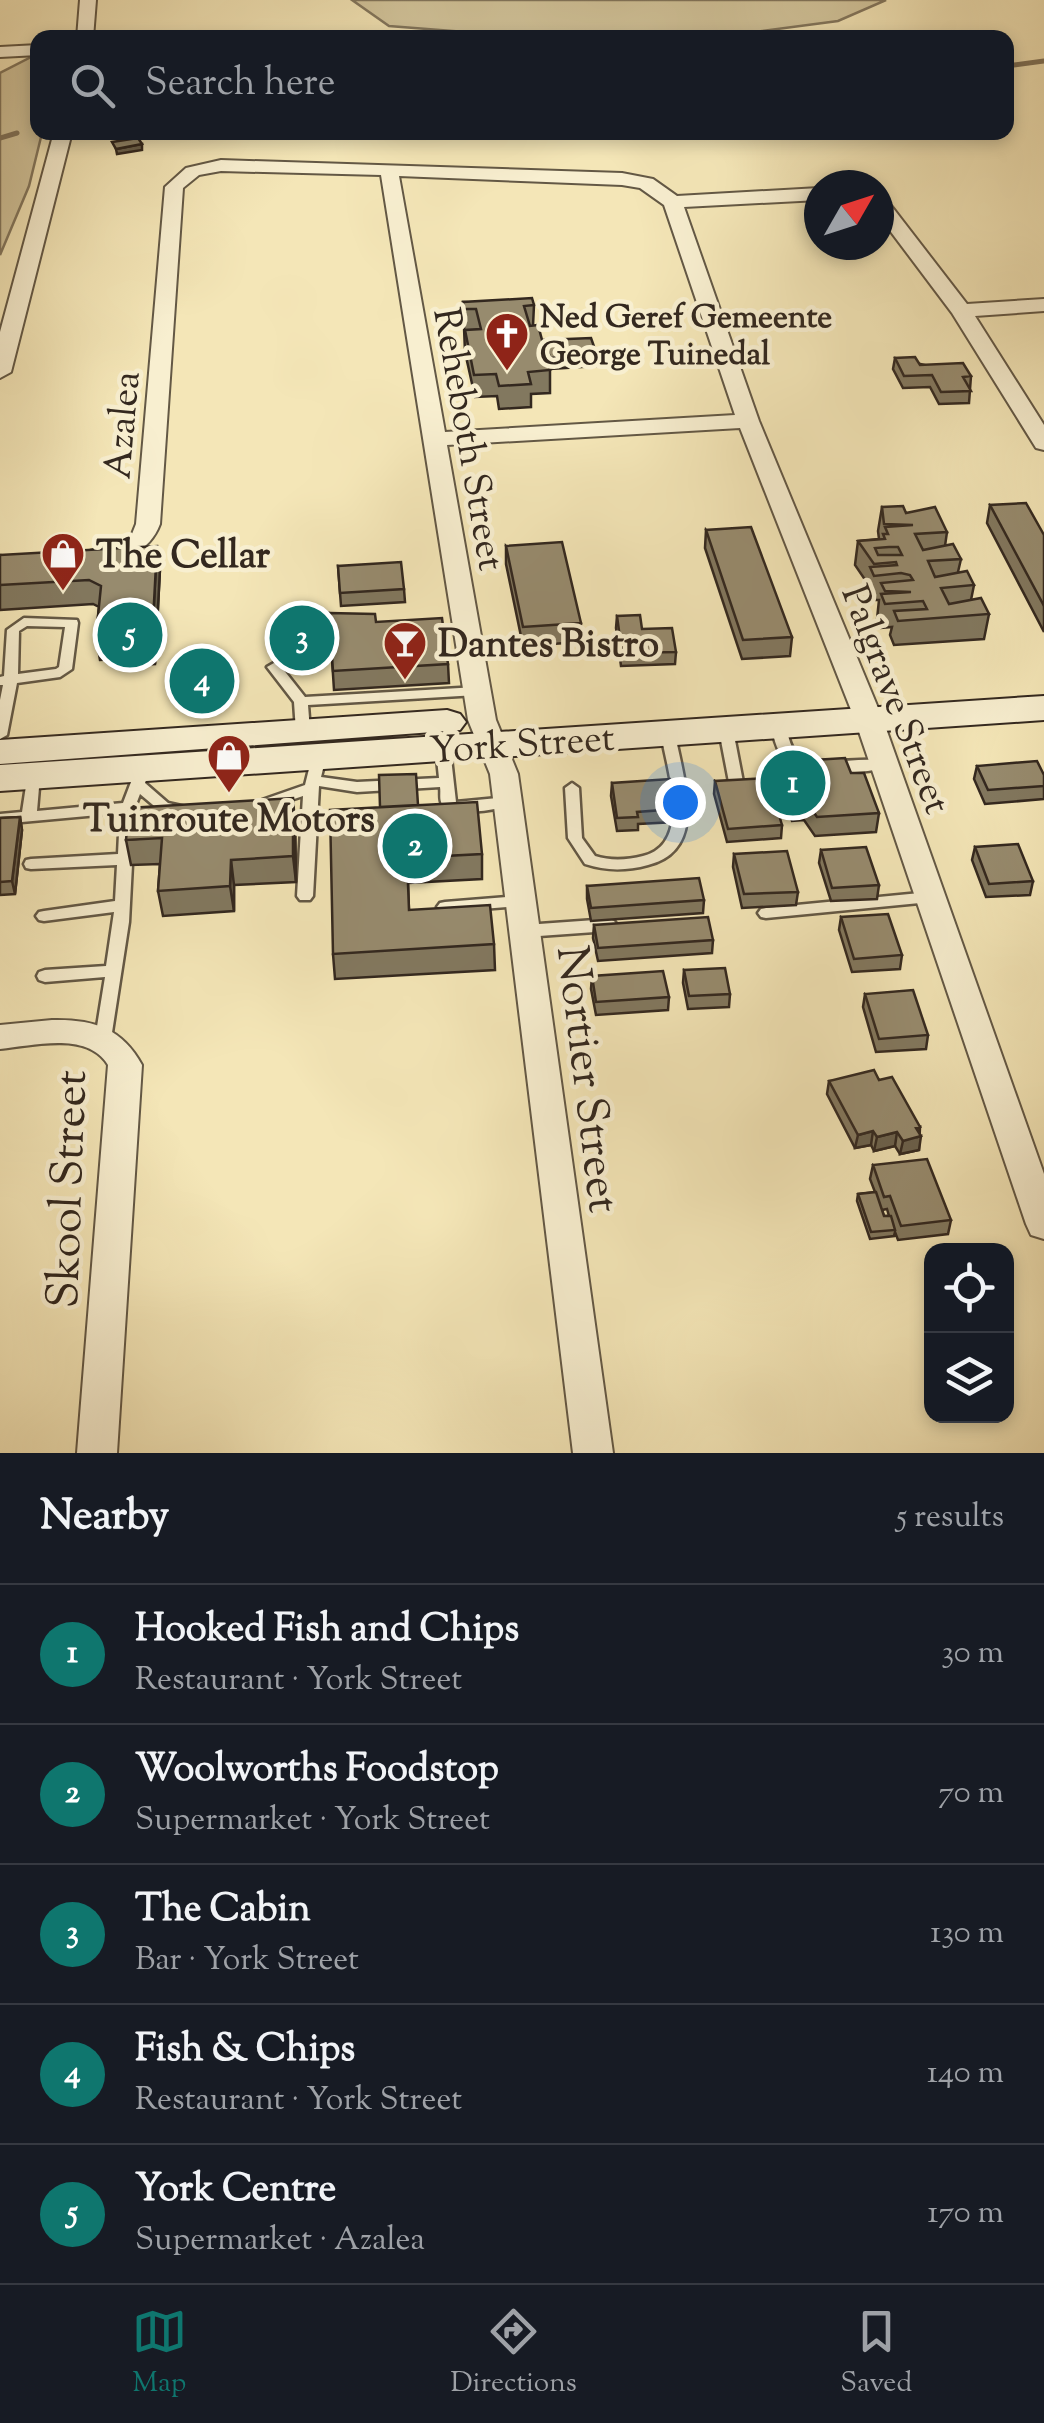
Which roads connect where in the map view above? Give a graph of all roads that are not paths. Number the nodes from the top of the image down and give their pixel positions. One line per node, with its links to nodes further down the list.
1 (88, 0): 2 (street)
2 (85, 30)
3 (30, 50): 4 (street)
4 (0, 52)
5 (61, 140): 12 (street)
6 (389, 170): 8 (street); 14 (street, Reheboth Street); 16 (street, Azalea)
7 (804, 195): 8 (street)
8 (673, 202): 13 (street, Palgrave Street)
9 (894, 223): 11 (street)
10 (1044, 306): 11 (street)
11 (961, 312): 15 (street)
12 (0, 372)
13 (748, 421): 14 (street); 22 (street, Palgrave Street)
14 (434, 439): 24 (street, Reheboth Street)
15 (1044, 443)
16 (75, 558)
17 (13, 643): 18 (lane); 20 (lane); 20 (lane)
18 (0, 661): 20 (lane)
19 (274, 667): 29 (lane)
20 (5, 679): 28 (lane)
21 (1044, 683): 22 (main road, York Street)
22 (864, 708): 23 (main road, York Street); 24 (main road, York Street); 25 (main road, York Street); 32 (street, Palgrave Street)
23 (1044, 708)
24 (485, 719): 27 (main road, York Street); 29 (main road, York Street); 33 (main road, York Street); 37 (street, Nortier Street)
25 (778, 727): 26 (main road, York Street); 32 (lane)
26 (726, 730): 27 (main road, York Street); 35 (lane)
27 (668, 734): 36 (lane)
28 (0, 739): 31 (lane)
29 (310, 751): 31 (main road, York Street); 33 (main road, York Street); 38 (lane); 45 (lane)
30 (0, 752): 31 (main road, York Street)
31 (126, 759): 34 (main road, York Street); 39 (lane); 40 (lane)
32 (884, 764): 46 (street, Palgrave Street)
33 (445, 766): 37 (lane)
34 (17, 777): 41 (lane)
35 (736, 782)
36 (572, 788)
37 (508, 802): 51 (street, Nortier Street)
38 (256, 806)
39 (128, 807): 41 (lane); 43 (lane)
40 (192, 810)
41 (29, 816): 42 (lane)
42 (0, 818)
43 (125, 859): 44 (lane); 47 (lane)
44 (31, 864)
45 (305, 896)
46 (930, 897): 49 (lane); 57 (street, Palgrave Street)
47 (122, 904): 50 (lane); 53 (lane)
48 (446, 907): 51 (lane)
49 (766, 913)
50 (44, 916)
51 (523, 916): 52 (lane); 59 (street, Nortier Street)
52 (620, 924)
53 (113, 971): 54 (lane); 56 (lane)
54 (45, 976)
55 (0, 1037): 56 (street, Skool Street)
56 (103, 1039): 58 (street, Skool Street)
57 (1044, 1224)
58 (98, 1453)
59 (593, 1453)

